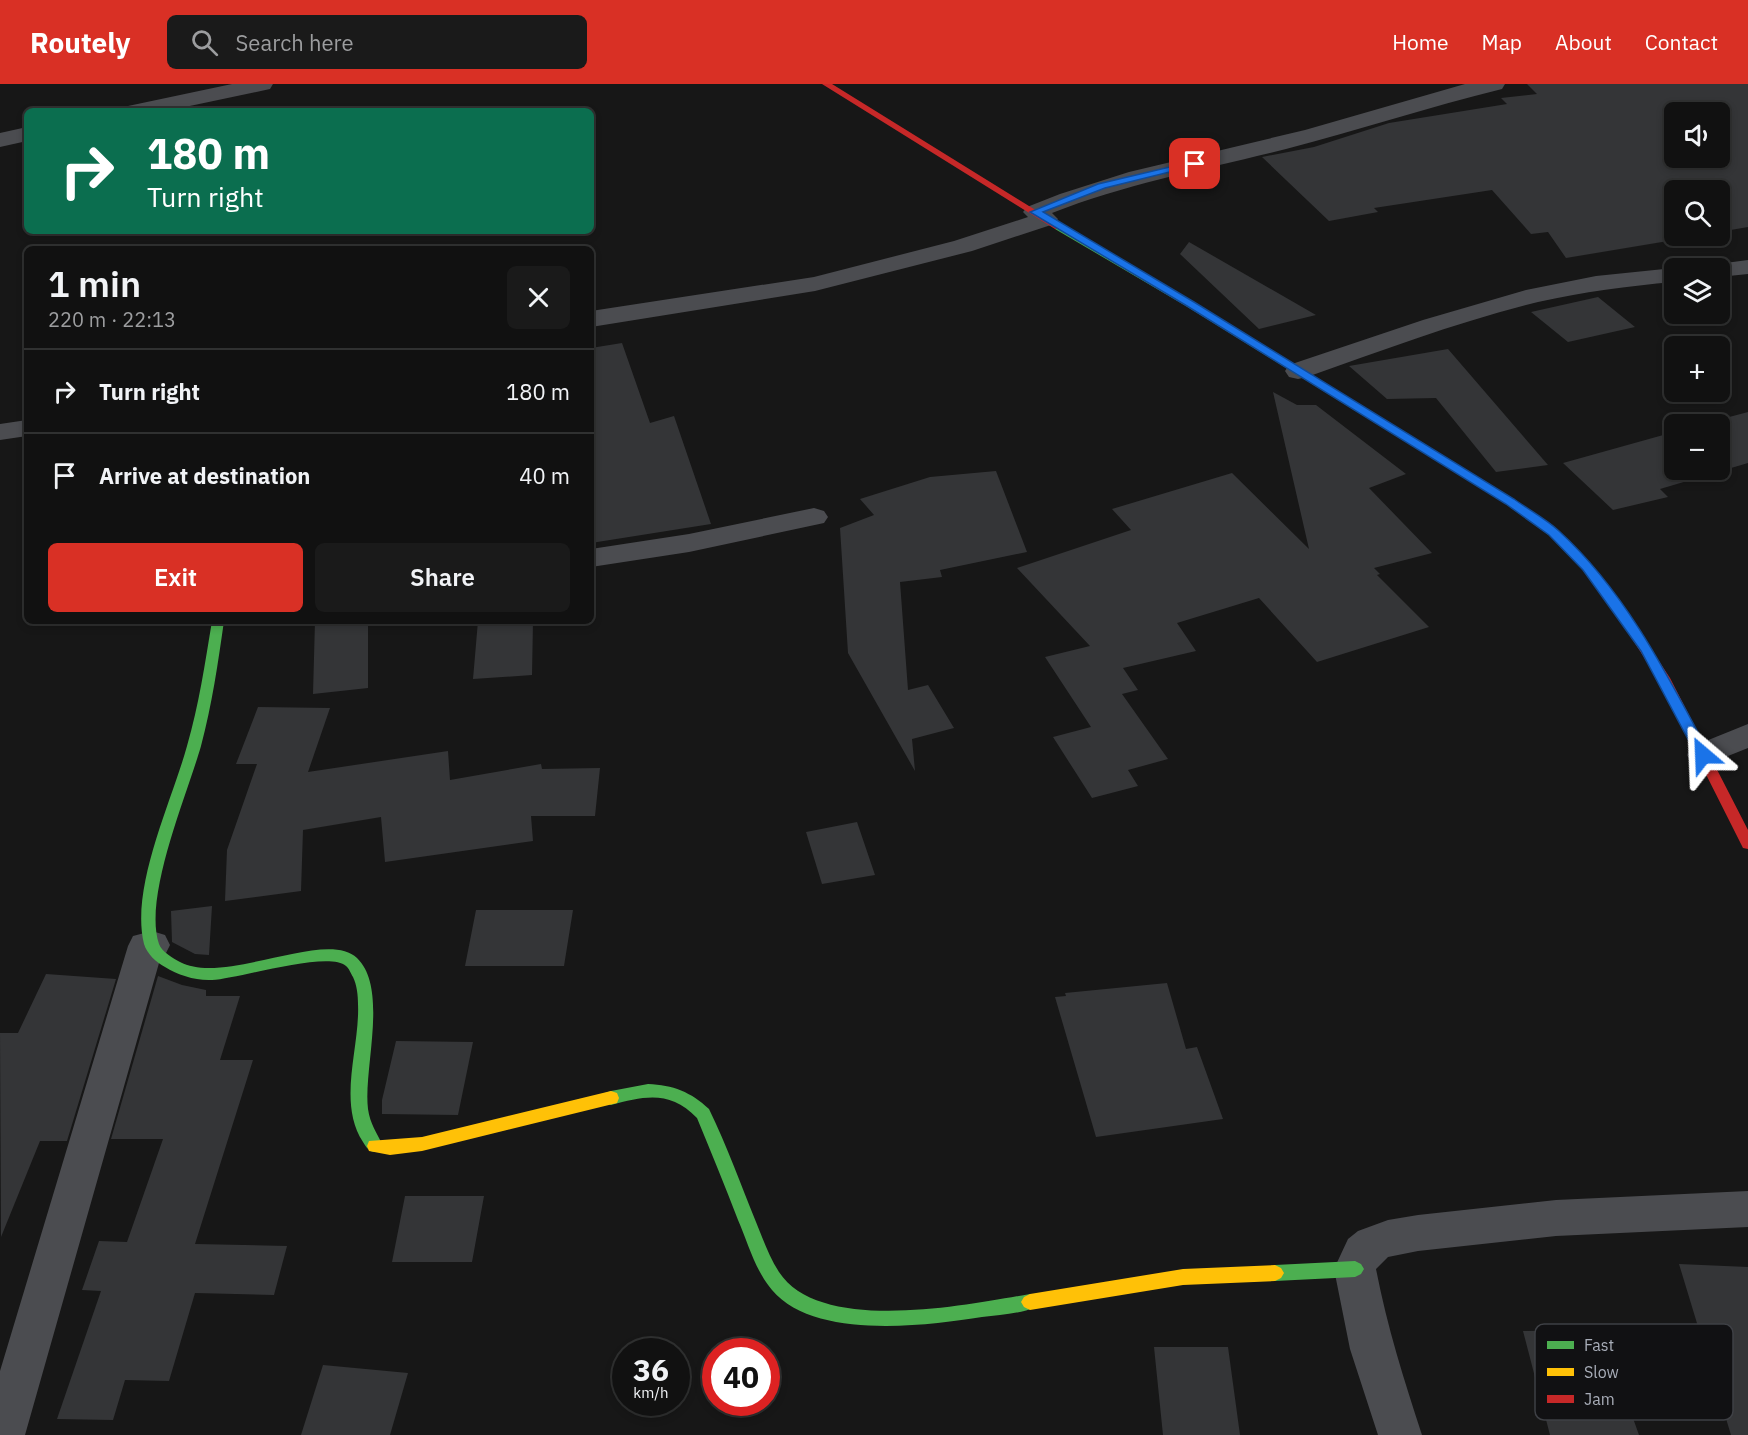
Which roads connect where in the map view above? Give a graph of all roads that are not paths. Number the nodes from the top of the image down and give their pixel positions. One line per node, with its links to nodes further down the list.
1 (262, 84): 4 (street)
2 (826, 84): 7 (street)
3 (1494, 84): 7 (street)
4 (150, 108)
5 (24, 135): 6 (street)
6 (0, 140)
7 (1040, 216): 11 (street); 12 (street)
8 (1748, 267): 9 (street)
9 (1730, 269)
10 (1664, 276): 12 (street)
11 (594, 319)
12 (1298, 371): 19 (street)
13 (24, 428): 14 (street)
14 (0, 432)
15 (814, 517): 16 (street)
16 (594, 558)
17 (217, 624): 21 (street)
18 (1748, 735): 19 (street)
19 (1703, 755): 20 (street)
20 (1748, 844)
21 (152, 945): 23 (street); 24 (street)
22 (1748, 1209): 23 (street)
23 (1355, 1269): 25 (street)
24 (3, 1435)
25 (1400, 1435)

